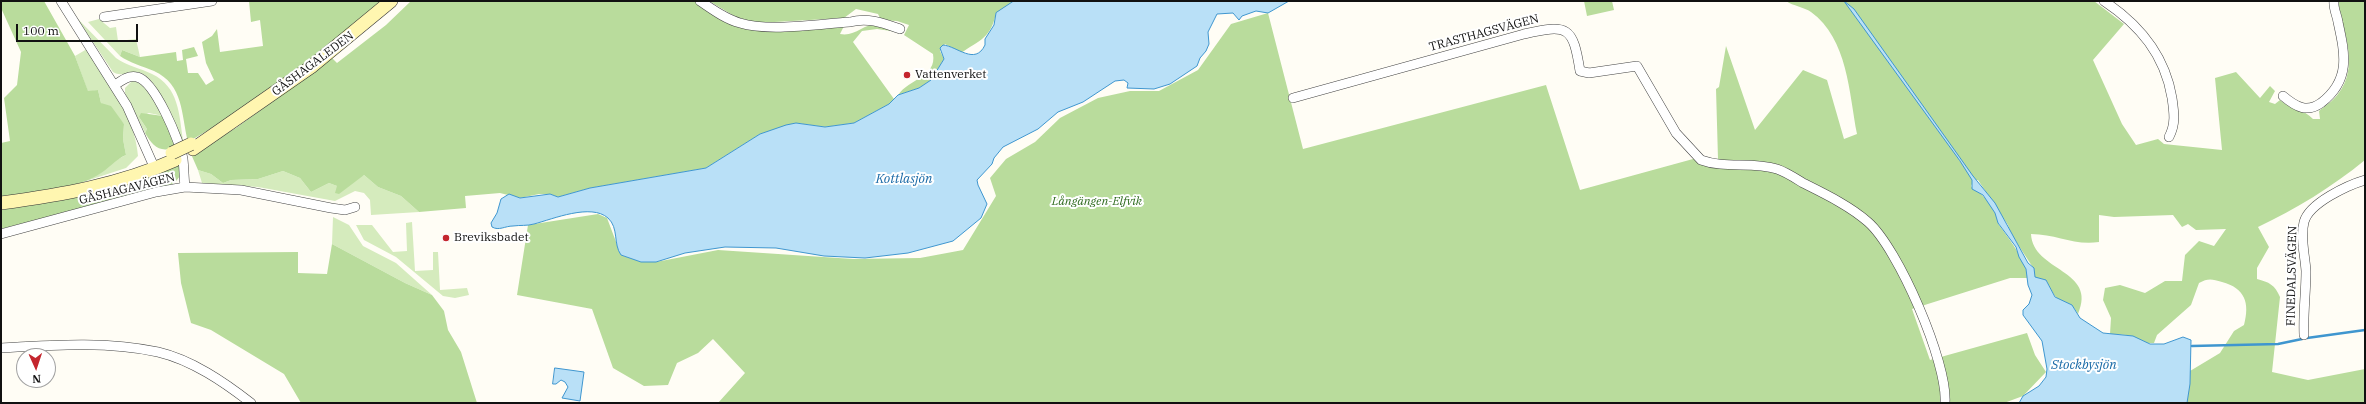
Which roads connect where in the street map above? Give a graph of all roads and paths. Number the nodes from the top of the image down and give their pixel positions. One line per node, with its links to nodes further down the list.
1 (61, 1): 9 (street)
2 (212, 1): 7 (street)
3 (390, 1): 13 (main road, GÅSHAGALEDEN)
4 (700, 1): 8 (street)
5 (2104, 1): 12 (street)
6 (2334, 1): 10 (street)
7 (104, 17)
8 (900, 29)
9 (115, 85): 13 (street); 15 (street)
10 (2283, 96)
11 (1293, 98): 22 (street, TRASTHAGSVÄGEN)
12 (2169, 137)
13 (153, 165): 16 (main road, GÅSHAGALEDEN)
14 (2365, 180): 19 (street, FINEDALSVÄGEN)
15 (185, 187): 17 (street, GÅSHAGAVÄGEN); 18 (street, GÅSHAGAVÄGEN)
16 (1, 203)
17 (356, 208)
18 (1, 234)
19 (2304, 335)
20 (1, 348): 21 (street)
21 (251, 403)
22 (1945, 403)

